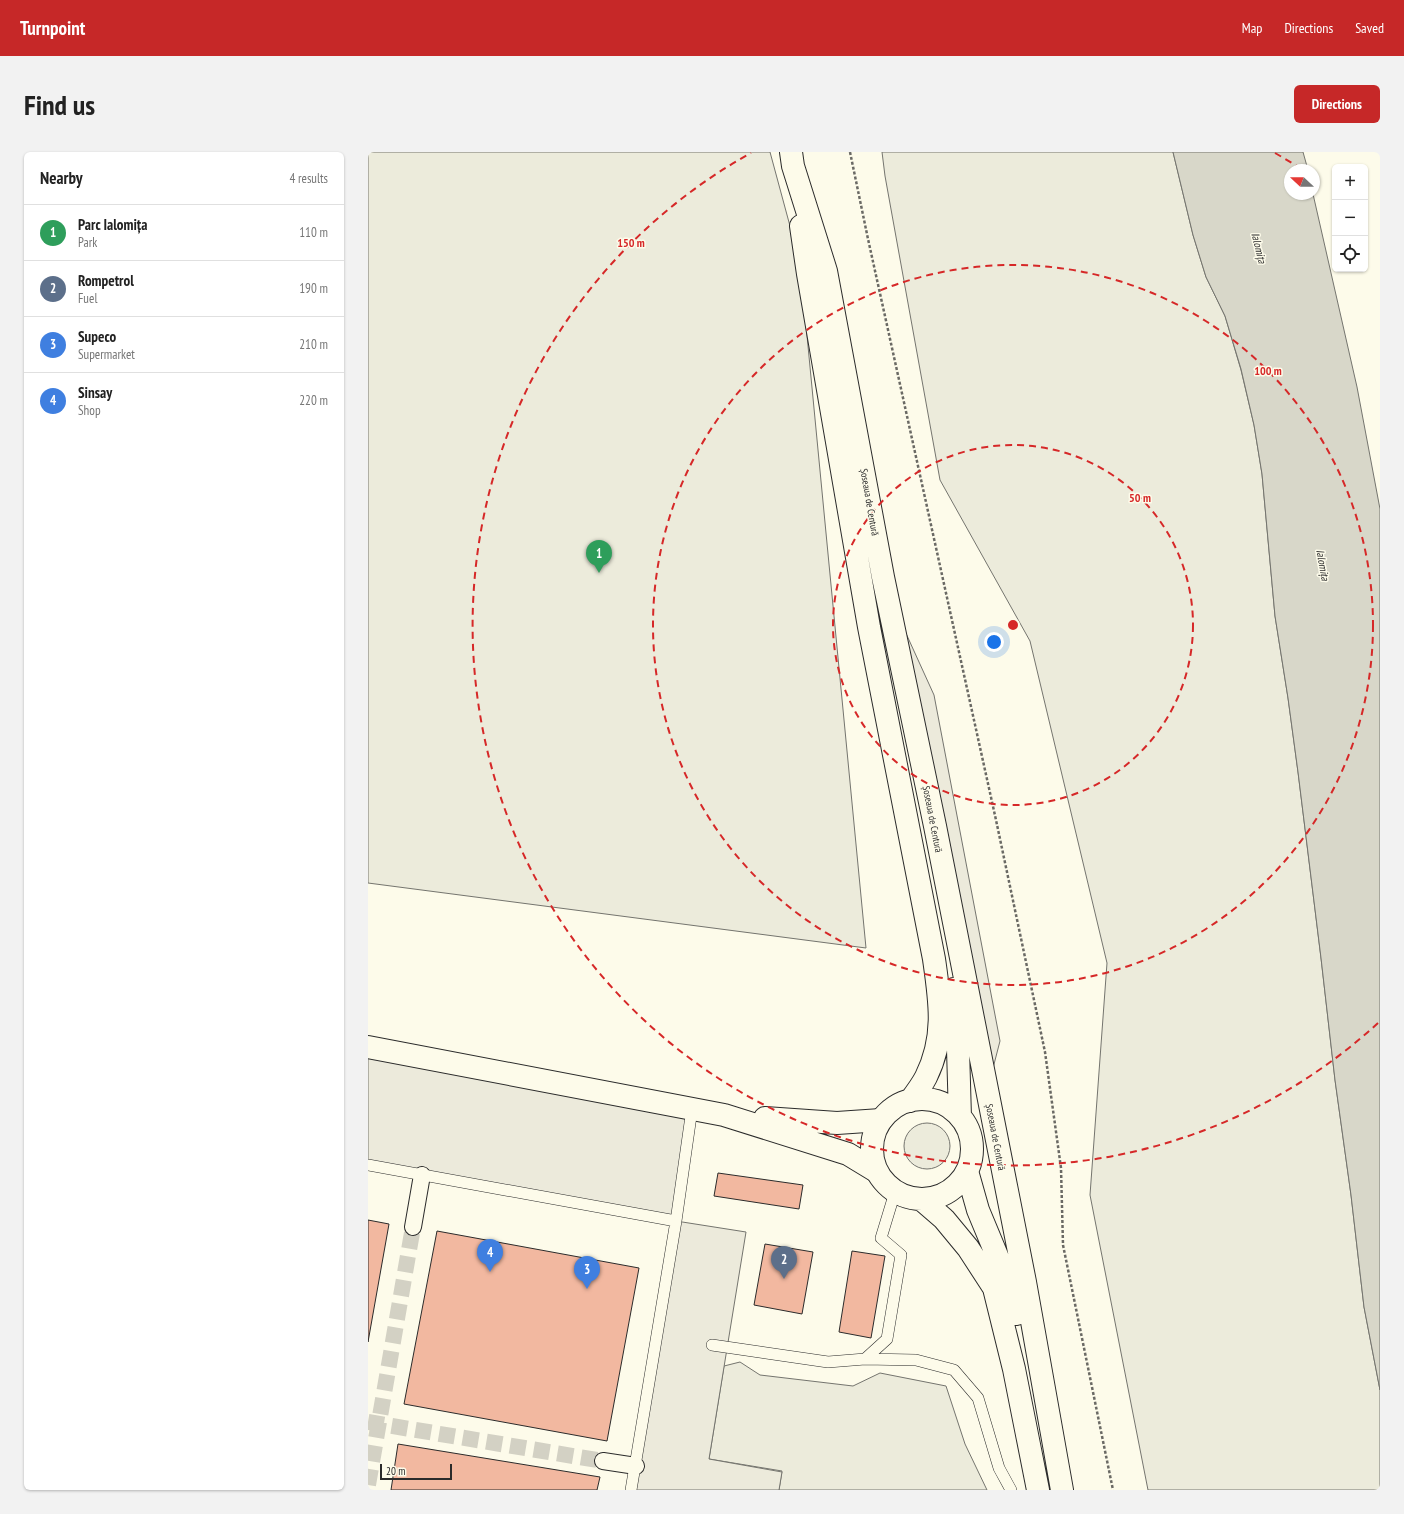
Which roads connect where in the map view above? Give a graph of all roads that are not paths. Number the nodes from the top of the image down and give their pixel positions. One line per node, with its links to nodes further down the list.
1 (792, 159): 2 (main road, Șoseaua de Centură); 4 (main road)
2 (884, 577): 7 (main road); 21 (main road, Șoseaua de Centură)
3 (368, 1048): 5 (main road)
4 (910, 1101): 7 (main road); 8 (main road)
5 (692, 1109): 6 (main road); 15 (lane)
6 (724, 1115): 8 (main road); 10 (main road)
7 (960, 1117): 11 (main road)
8 (881, 1120): 10 (main road)
9 (368, 1165): 12 (lane)
10 (876, 1171): 13 (main road)
11 (967, 1172): 14 (main road); 21 (main road)
12 (422, 1175): 15 (lane); 16 (street)
13 (895, 1192): 14 (main road); 18 (lane)
14 (922, 1200): 24 (main road)
15 (676, 1221): 20 (lane)
16 (412, 1227)
17 (712, 1345): 18 (lane)
18 (865, 1359): 23 (lane)
19 (603, 1461): 20 (street)
20 (636, 1466): 22 (lane)
21 (1061, 1482)
22 (631, 1490)
23 (1010, 1490)
24 (1038, 1490)

